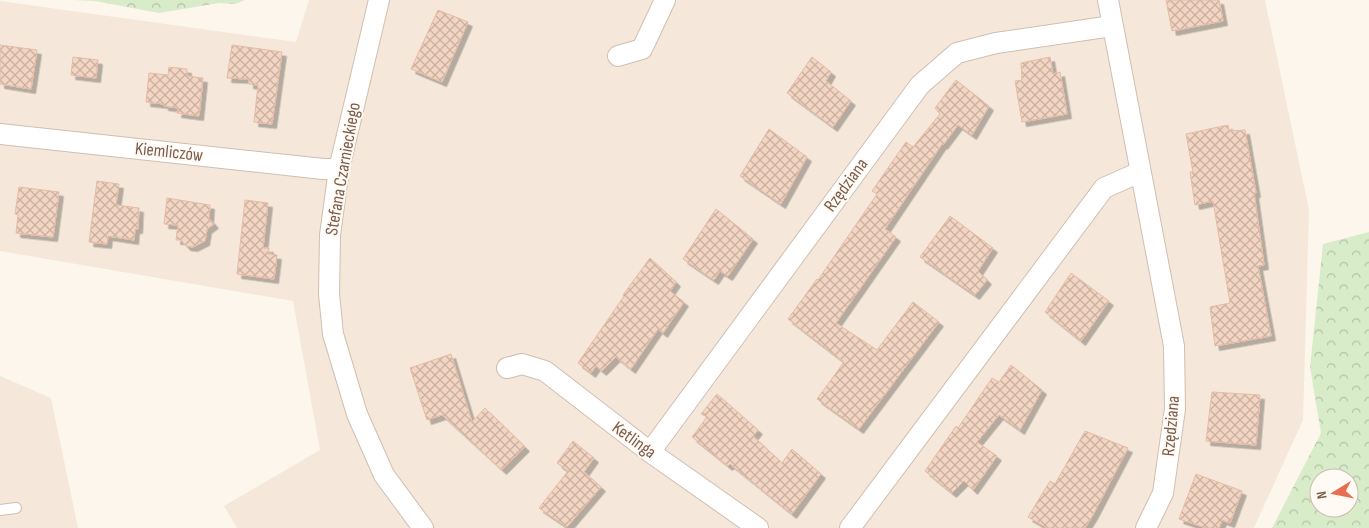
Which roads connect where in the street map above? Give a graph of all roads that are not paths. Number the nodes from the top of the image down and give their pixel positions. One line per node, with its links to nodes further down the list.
1 (379, 0): 7 (street, Stefana Czarnieckiego)
2 (665, 0): 5 (street)
3 (1108, 0): 4 (street, Rzędziana)
4 (1112, 26): 8 (street, Rzędziana); 10 (street, Rzędziana)
5 (618, 56)
6 (0, 134): 7 (street, Kiemliczów)
7 (339, 169): 13 (street, Stefana Czarnieckiego)
8 (1140, 172): 15 (street); 16 (street, Rzędziana)
9 (507, 368): 10 (street, Ketlinga)
10 (650, 452): 14 (street, Ketlinga)
11 (16, 508): 12 (lane)
12 (0, 510)
13 (423, 528)
14 (758, 528)
15 (850, 528)
16 (1146, 528)

